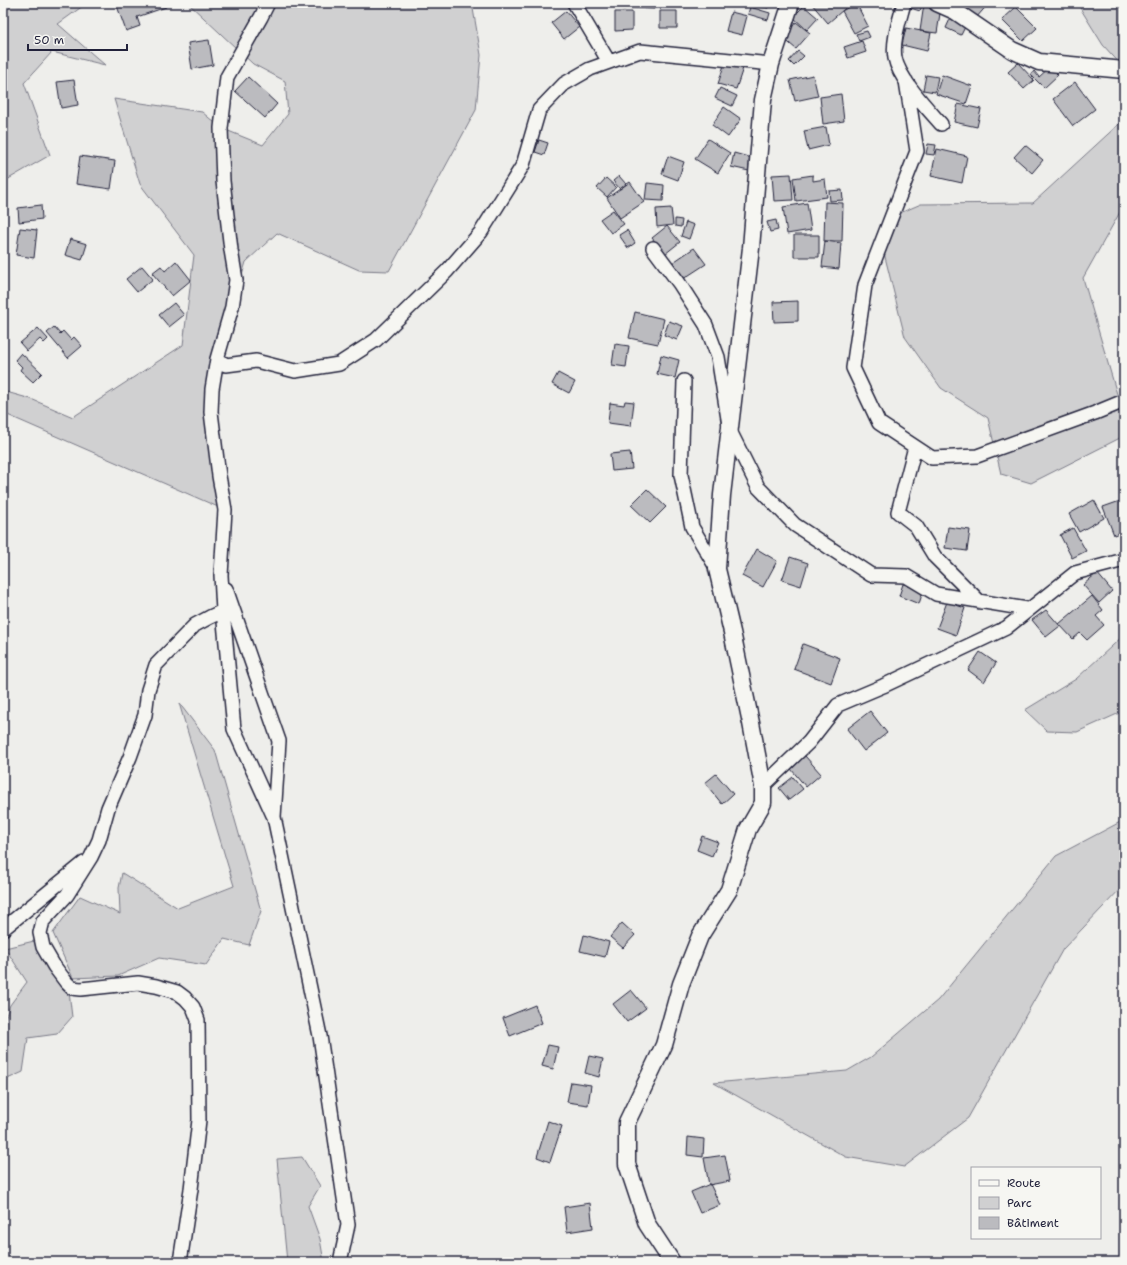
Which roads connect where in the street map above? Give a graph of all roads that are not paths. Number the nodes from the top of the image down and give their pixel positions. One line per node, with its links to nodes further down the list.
1 (268, 3): 12 (street)
2 (574, 3): 6 (street)
3 (791, 3): 7 (street)
4 (904, 3): 9 (street)
5 (937, 3): 8 (street)
6 (609, 62): 7 (street); 12 (street)
7 (771, 64): 15 (street)
8 (1124, 70)
9 (906, 81): 10 (street); 16 (street)
10 (941, 124)
11 (653, 248): 15 (street)
12 (217, 359): 19 (street)
13 (684, 381): 18 (street)
14 (1124, 401): 16 (street)
15 (730, 432): 18 (street); 20 (street)
16 (915, 447): 20 (street)
17 (1124, 560): 21 (street)
18 (717, 568): 23 (street)
19 (221, 575): 22 (street); 24 (street)
20 (980, 602): 21 (street)
21 (1027, 610): 23 (street)
22 (223, 611): 24 (street); 25 (street)
23 (763, 786): 29 (street)
24 (274, 817): 28 (street)
25 (92, 857): 26 (street); 27 (street)
26 (3, 929)
27 (180, 1262)
28 (340, 1262)
29 (672, 1262)

